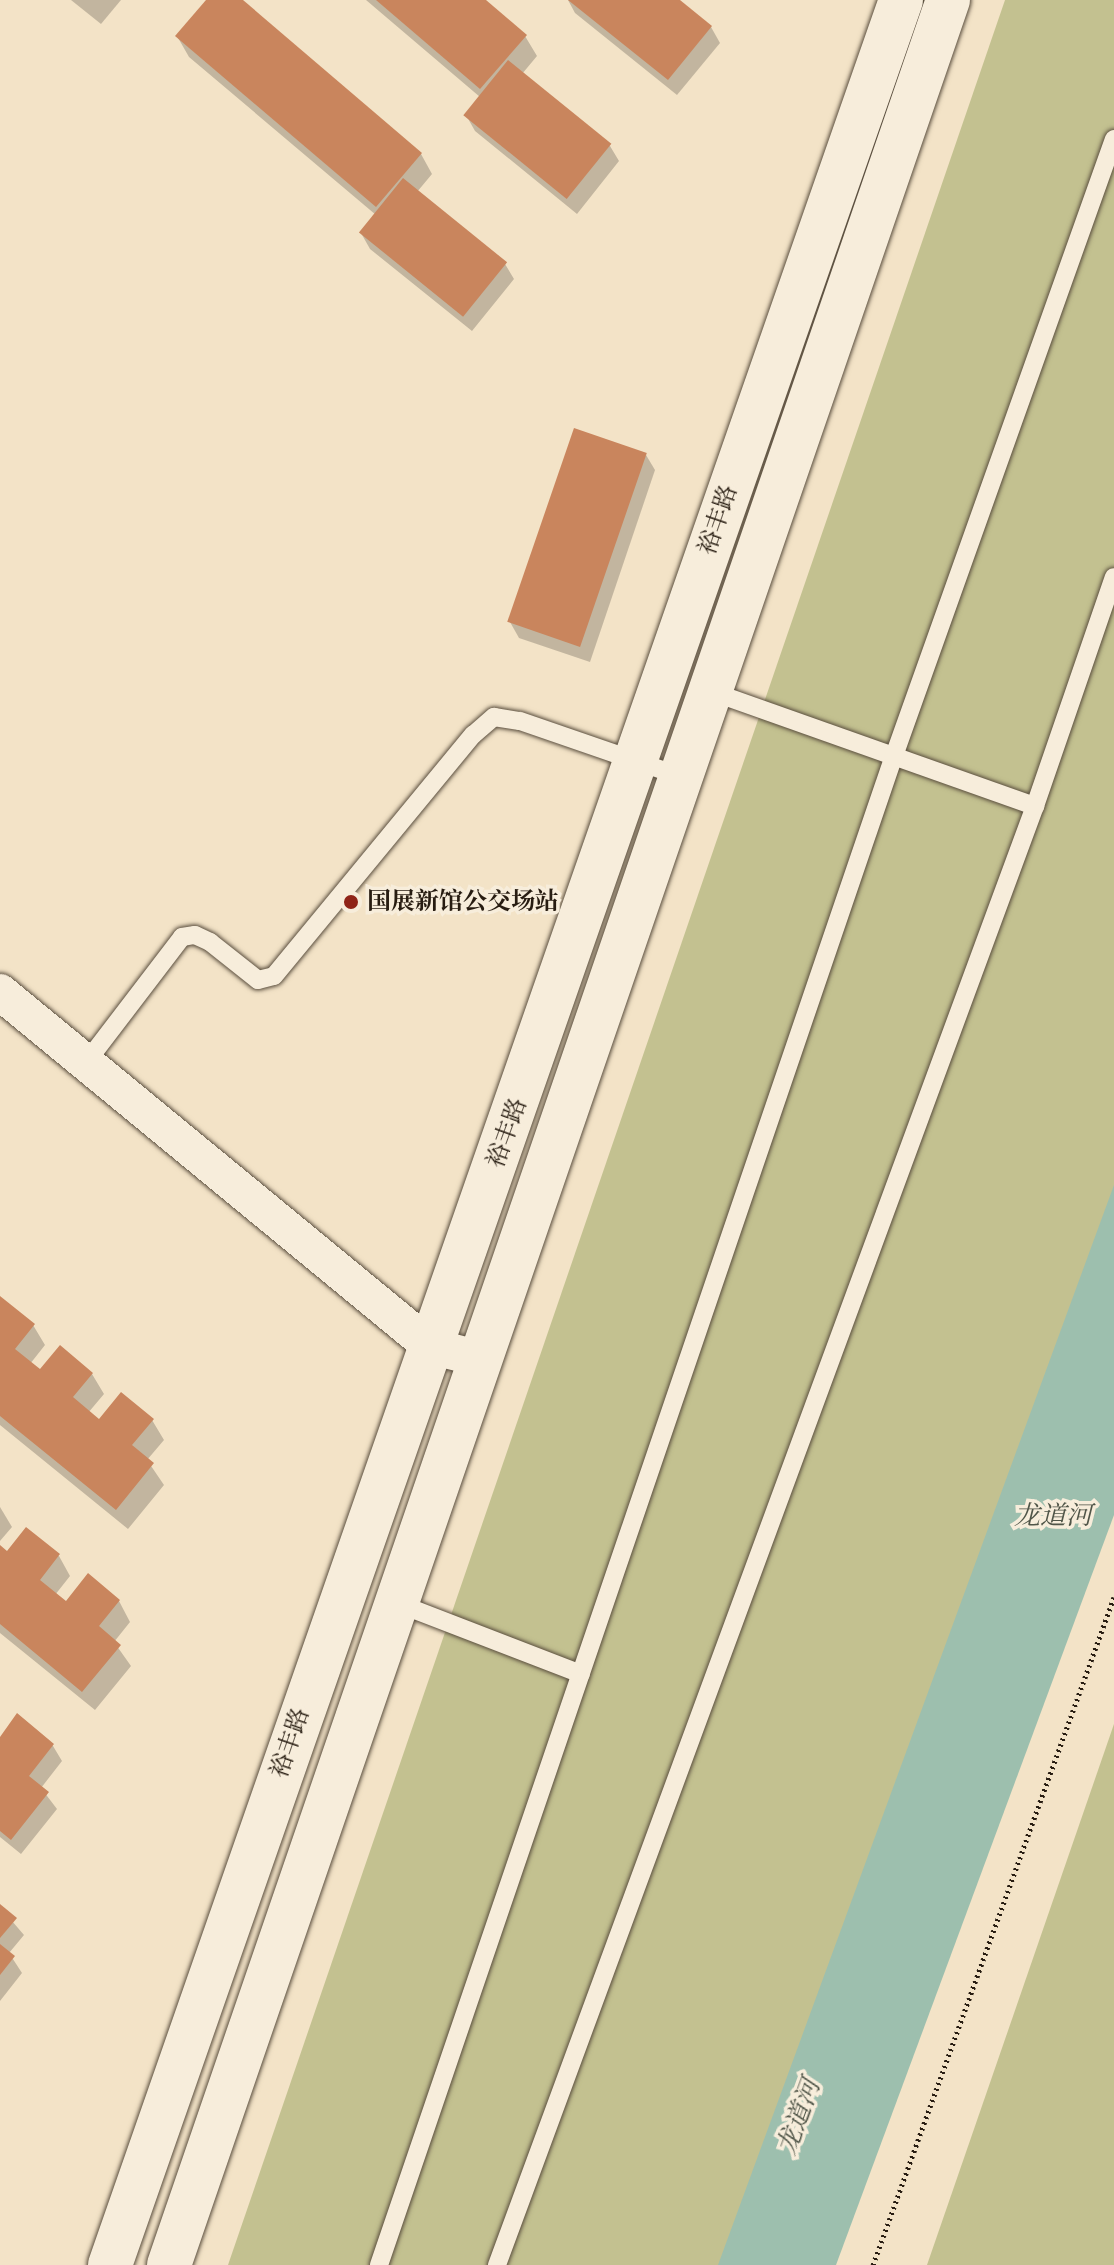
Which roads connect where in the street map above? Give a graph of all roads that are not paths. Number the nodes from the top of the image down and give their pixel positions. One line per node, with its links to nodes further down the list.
1 (948, 0): 5 (street, 裕丰路)
2 (893, 4): 7 (street, 裕丰路)
3 (1114, 139): 6 (lane)
4 (1114, 577): 9 (lane)
5 (710, 691): 6 (lane); 8 (street, 裕丰路)
6 (894, 756): 9 (lane); 15 (lane)
7 (637, 760): 8 (lane); 11 (lane); 12 (street, 裕丰路)
8 (680, 776): 13 (street, 裕丰路)
9 (1035, 806): 19 (lane)
10 (0, 992): 11 (street)
11 (85, 1064): 12 (street)
12 (430, 1346): 13 (street); 16 (street, 裕丰路)
13 (477, 1358): 14 (street, 裕丰路)
14 (396, 1602): 15 (lane); 17 (street, 裕丰路)
15 (581, 1674): 18 (lane)
16 (110, 2265)
17 (169, 2265)
18 (379, 2265)
19 (497, 2265)

